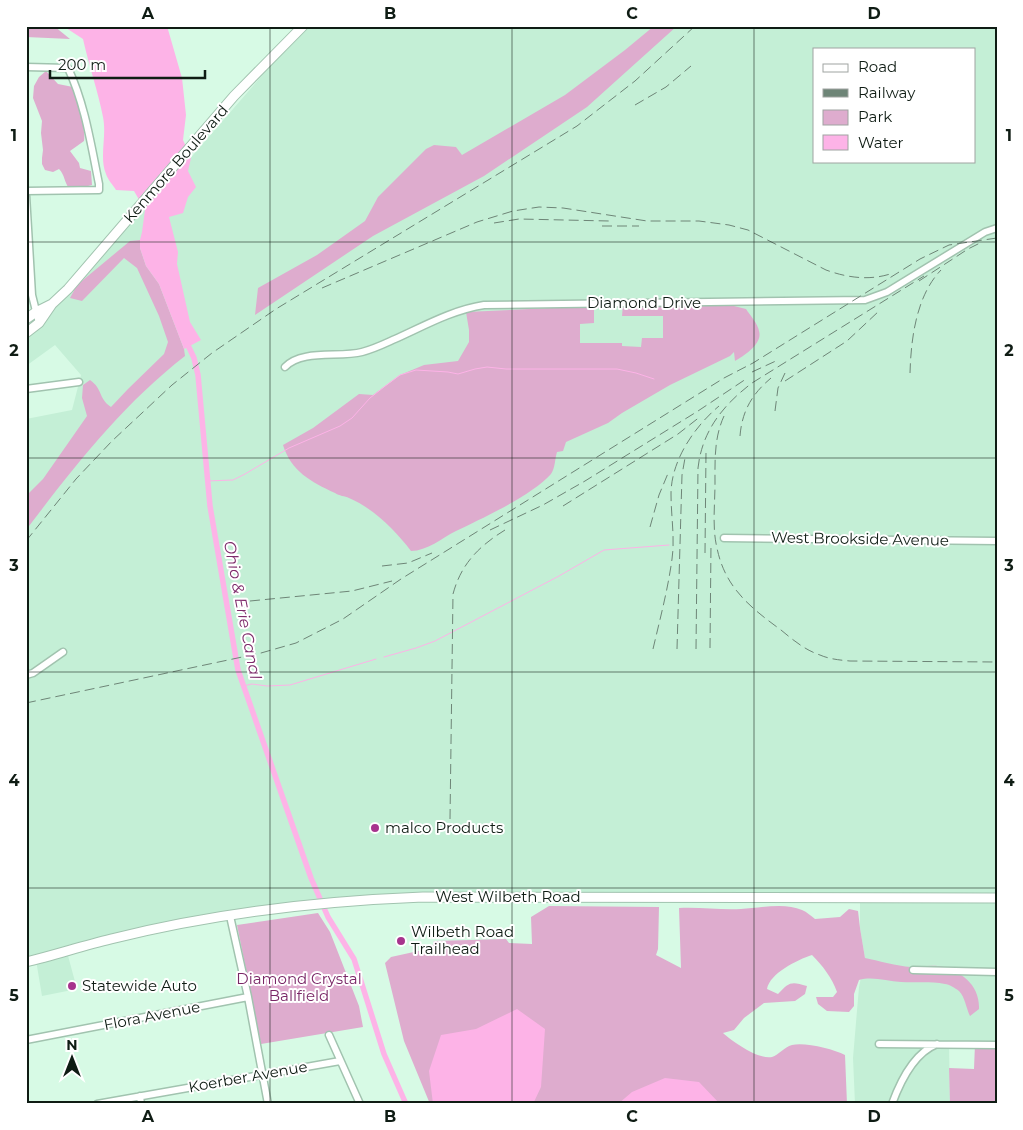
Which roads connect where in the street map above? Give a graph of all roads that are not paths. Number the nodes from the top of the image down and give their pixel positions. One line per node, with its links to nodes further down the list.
1 (303, 26): 2 (main road, Kenmore Boulevard)
2 (293, 30): 8 (main road, Kenmore Boulevard)
3 (26, 67): 4 (street)
4 (26, 191)
5 (26, 195): 7 (street)
6 (997, 228): 13 (street, Diamond Drive)
7 (28, 261): 9 (street)
8 (52, 304): 9 (main road, Kenmore Boulevard); 11 (main road, Kenmore Boulevard)
9 (36, 312): 10 (main road, Kenmore Boulevard); 11 (street)
10 (26, 319)
11 (39, 323): 12 (main road, Kenmore Boulevard)
12 (26, 333)
13 (285, 368)
14 (79, 382): 15 (street)
15 (26, 389)
16 (724, 538): 17 (street, West Brookside Avenue)
17 (997, 541)
18 (63, 652): 19 (street)
19 (26, 675)
20 (997, 898): 21 (main road, West Wilbeth Road)
21 (230, 916): 23 (main road, West Wilbeth Road); 27 (street)
22 (26, 955): 23 (main road)
23 (43, 958): 24 (main road, West Wilbeth Road)
24 (26, 962)
25 (913, 970): 26 (street)
26 (997, 972)
27 (248, 997): 29 (street, Flora Avenue); 34 (street)
28 (329, 1035): 33 (street)
29 (26, 1040)
30 (943, 1043): 31 (street); 32 (street); 40 (street)
31 (879, 1044)
32 (997, 1045)
33 (340, 1061): 34 (street, Koerber Avenue); 39 (street)
34 (263, 1075): 35 (street, Koerber Avenue); 38 (street)
35 (140, 1096): 36 (street, Koerber Avenue); 37 (street)
36 (97, 1104)
37 (142, 1104)
38 (268, 1104)
39 (360, 1104)
40 (892, 1104)

